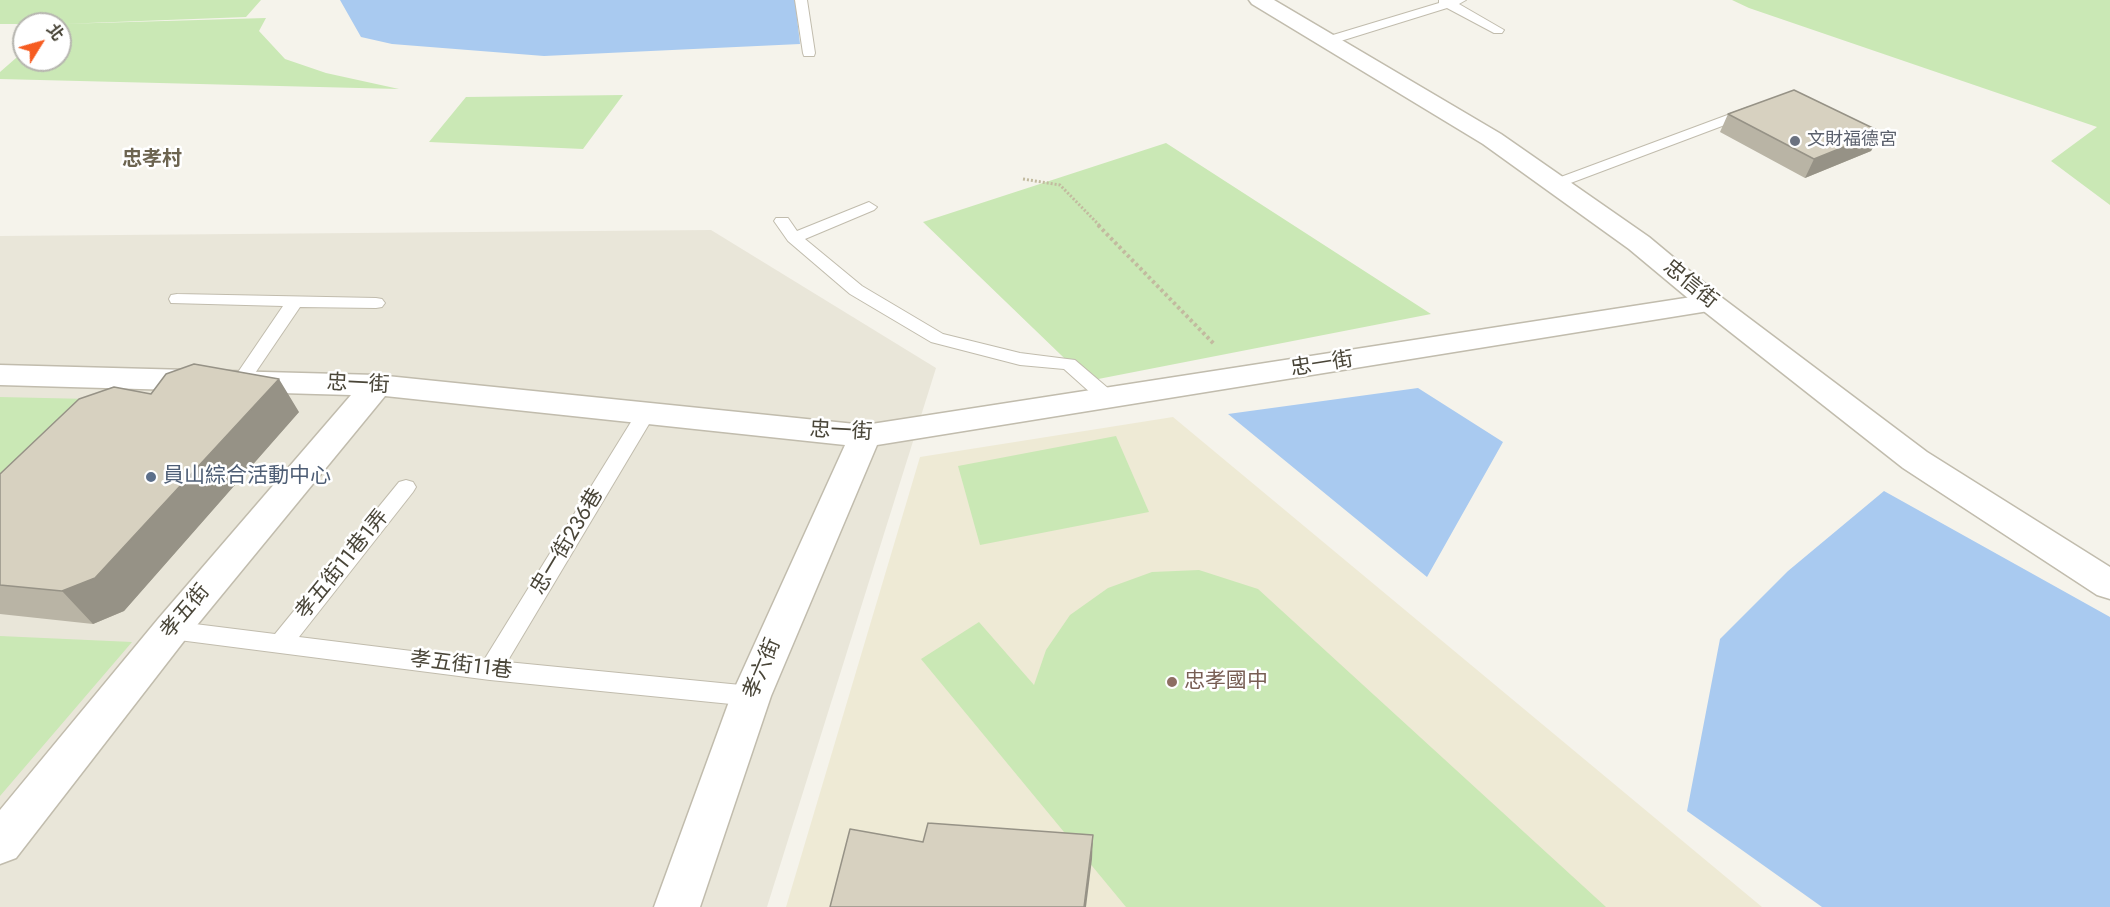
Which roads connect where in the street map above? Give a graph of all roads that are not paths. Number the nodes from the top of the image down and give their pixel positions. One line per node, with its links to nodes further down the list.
1 (801, 0): 6 (lane)
2 (1259, 0): 5 (street, 忠信街)
3 (1450, 1): 4 (lane); 5 (lane)
4 (1498, 30)
5 (1327, 41): 8 (street, 忠信街)
6 (809, 53)
7 (1762, 106): 8 (lane)
8 (1556, 184): 15 (street, 忠信街)
9 (869, 207): 11 (lane)
10 (782, 221): 11 (lane)
11 (794, 238): 19 (lane)
12 (177, 299): 13 (lane)
13 (294, 303): 14 (lane); 17 (lane)
14 (376, 303)
15 (1711, 303): 19 (street, 忠一街); 23 (street, 忠信街)
16 (0, 375): 17 (street, 忠一街)
17 (241, 381): 18 (street, 忠一街)
18 (376, 384): 20 (street, 忠一街); 24 (street, 孝五街)
19 (1109, 399): 21 (street, 忠一街)
20 (646, 414): 21 (street, 忠一街); 26 (lane, 忠一街236巷)
21 (865, 436): 27 (street, 孝六街)
22 (406, 487): 25 (lane, 孝五街11巷1弄)
23 (2110, 585)
24 (171, 630): 25 (lane, 孝五街11巷); 28 (street, 孝五街)
25 (280, 644): 26 (lane, 孝五街11巷)
26 (490, 670): 27 (lane, 孝五街11巷)
27 (751, 696): 29 (street, 孝六街)
28 (0, 843)
29 (677, 907)

